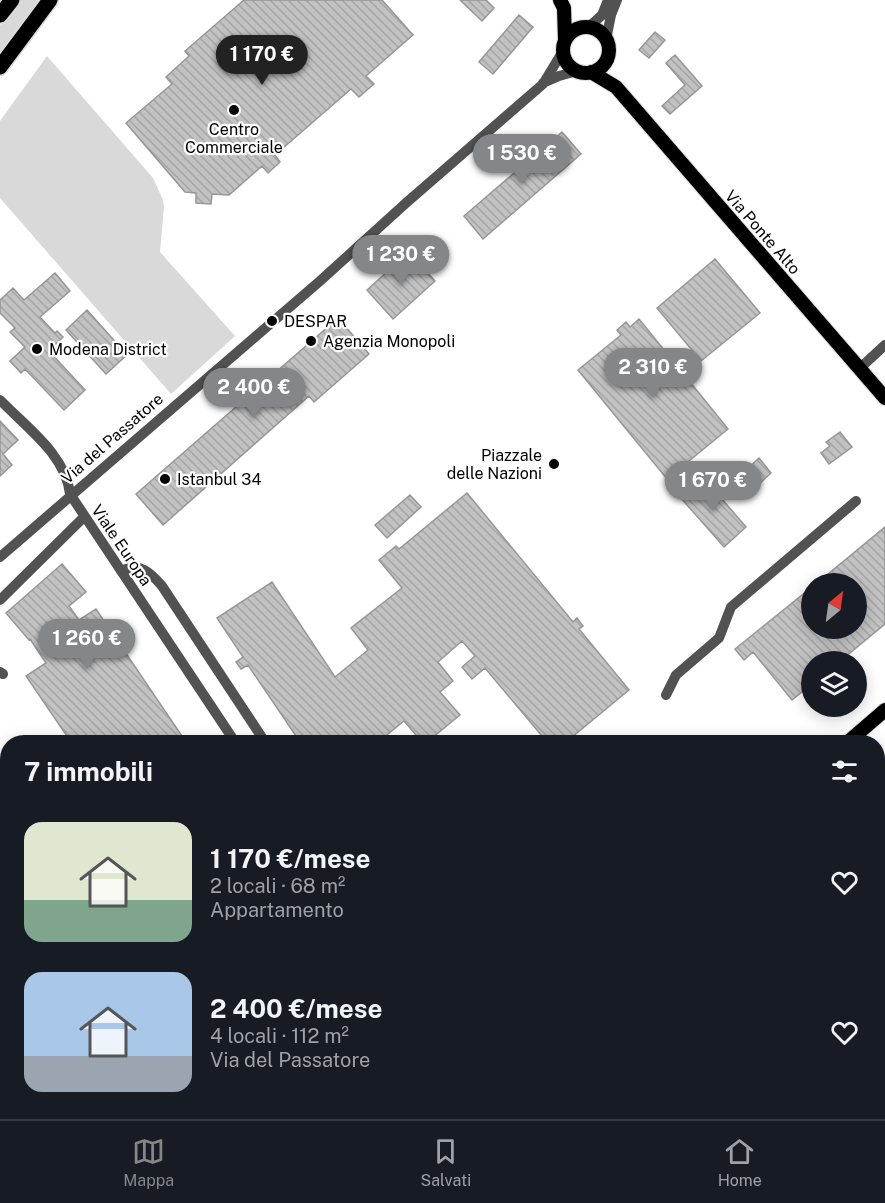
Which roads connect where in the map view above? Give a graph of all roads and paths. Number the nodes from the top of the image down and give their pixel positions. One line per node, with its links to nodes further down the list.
1 (12, 0): 6 (highway)
2 (50, 0): 11 (highway)
3 (608, 0): 7 (street)
4 (617, 0): 8 (street)
5 (562, 4): 7 (main road); 9 (main road)
6 (0, 15)
7 (587, 27): 8 (main road); 9 (main road)
8 (606, 40): 10 (main road, Via Ponte Alto)
9 (564, 45): 12 (main road, Via Ponte Alto); 13 (street, Via del Passatore)
10 (606, 60): 12 (main road); 14 (main road, Via Ponte Alto)
11 (0, 67)
12 (584, 72): 13 (street, Via del Passatore); 14 (main road, Via Ponte Alto)
13 (543, 84): 19 (street, Via del Passatore)
14 (616, 87): 16 (main road, Via Ponte Alto)
15 (885, 345): 16 (street)
16 (859, 369): 17 (main road, Via Ponte Alto)
17 (885, 398)
18 (0, 400): 19 (street, Viale Europa)
19 (70, 494): 21 (street, Viale Europa); 22 (street, Via del Passatore)
20 (856, 501): 25 (street)
21 (84, 517): 23 (street, Viale Europa); 24 (street)
22 (0, 557)
23 (121, 571): 27 (street, Viale Europa); 28 (street)
24 (0, 600)
25 (666, 695)
26 (885, 710): 29 (main road)
27 (231, 735)
28 (260, 735)
29 (856, 735)

